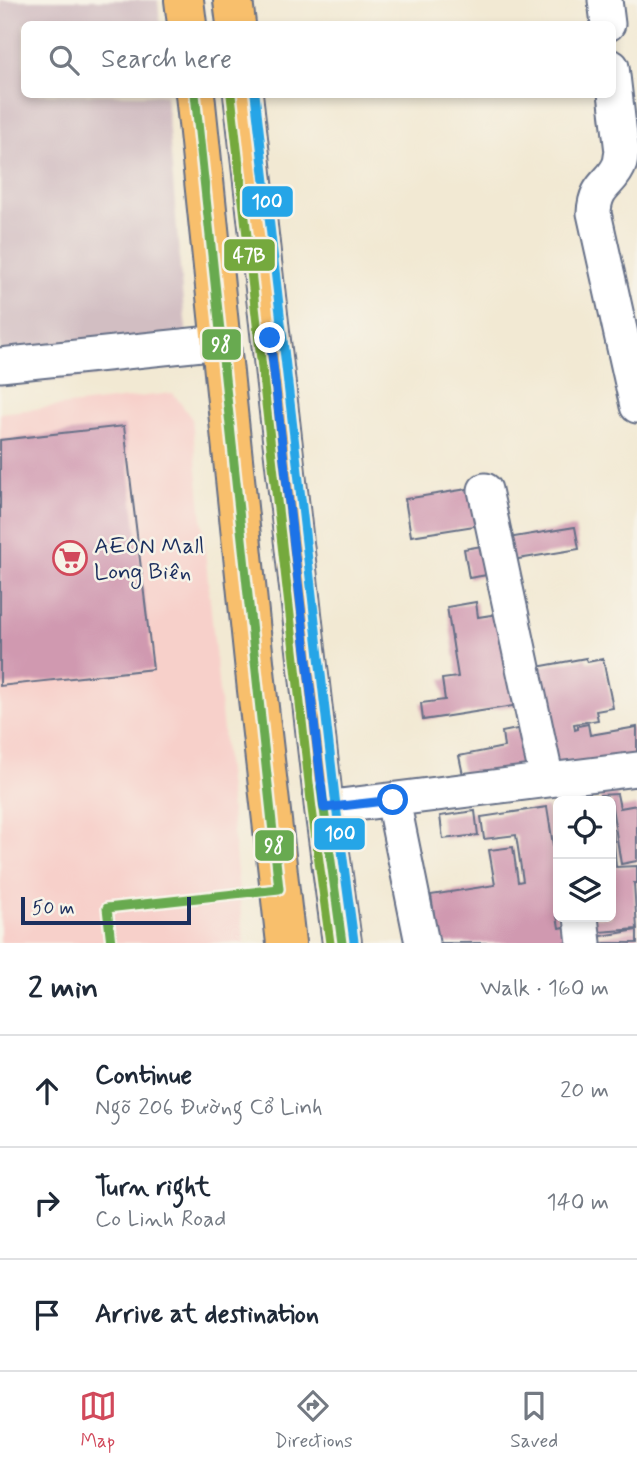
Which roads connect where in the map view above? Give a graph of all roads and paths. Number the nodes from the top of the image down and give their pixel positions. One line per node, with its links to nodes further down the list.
1 (184, 0): 4 (main road)
2 (233, 0): 5 (main road)
3 (605, 0): 6 (street)
4 (187, 21)
5 (236, 21)
6 (608, 21)
7 (194, 98): 10 (main road)
8 (243, 98): 17 (main road)
9 (616, 98): 12 (street)
10 (221, 342): 11 (street); 19 (main road)
11 (0, 365)
12 (637, 406)
13 (485, 490): 15 (street)
14 (637, 769): 15 (street)
15 (560, 787): 16 (street)
16 (393, 800): 17 (street); 21 (street)
17 (324, 808): 20 (main road)
18 (582, 922): 22 (street)
19 (286, 943)
20 (342, 943)
21 (422, 943)
22 (584, 943)

